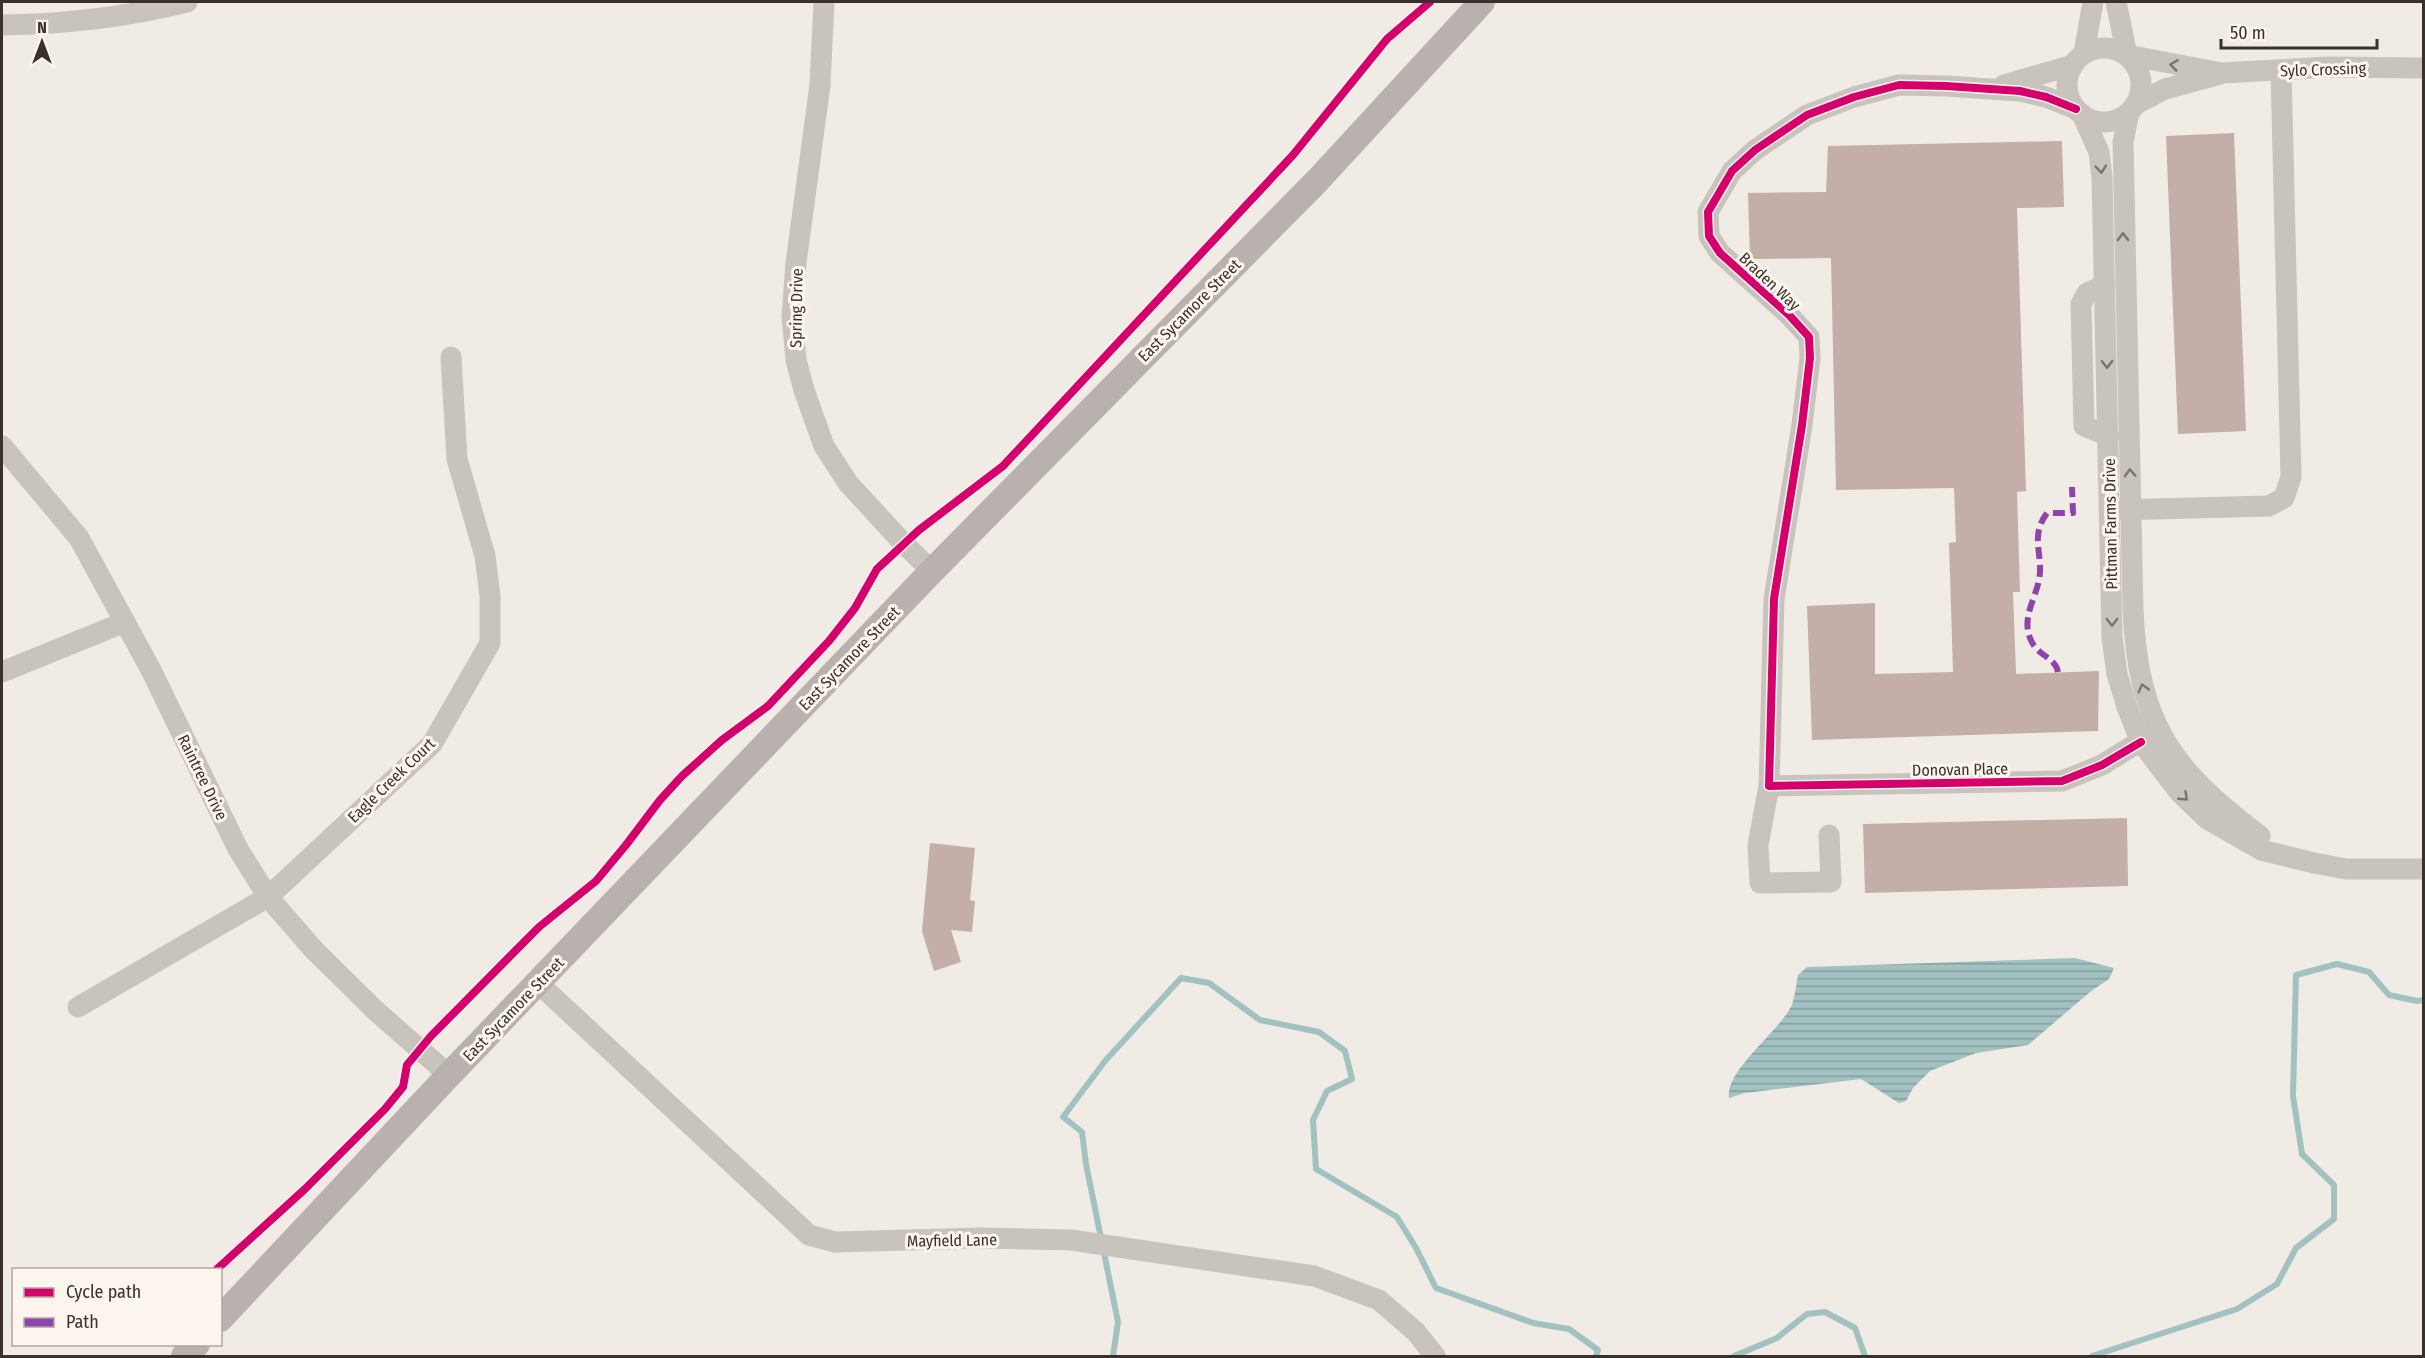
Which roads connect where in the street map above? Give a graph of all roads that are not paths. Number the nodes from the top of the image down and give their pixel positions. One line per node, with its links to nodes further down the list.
1 (187, 2): 6 (street)
2 (824, 2): 19 (street, Spring Drive)
3 (1482, 2): 19 (main road, East Sycamore Street)
4 (2093, 2): 8 (street)
5 (2116, 2): 7 (street)
6 (2, 25)
7 (2127, 56): 8 (street); 11 (street, one-way to 7); 13 (street)
8 (2079, 59): 12 (street, Braden Way); 14 (street)
9 (2424, 68): 10 (street, Sylo Crossing)
10 (2281, 70): 11 (street, Sylo Crossing); 18 (street)
11 (2222, 73): 13 (street)
12 (1992, 88): 14 (street, Braden Way); 23 (street, Braden Way)
13 (2133, 108): 14 (street); 15 (street, Pittman Farms Drive, one-way to 13)
14 (2079, 112): 15 (street, Pittman Farms Drive, one-way to 15)
15 (2111, 272): 18 (street, Pittman Farms Drive, one-way to 15); 18 (street, Pittman Farms Drive)
16 (451, 357): 26 (street, Eagle Creek Court)
17 (2, 446): 20 (street, Raintree Drive)
18 (2120, 510): 22 (street, Pittman Farms Drive)
19 (932, 570): 27 (main road, East Sycamore Street)
20 (125, 622): 21 (street); 26 (street, Raintree Drive)
21 (2, 672)
22 (2149, 736): 23 (street, Donovan Place); 25 (street, Pittman Farms Drive)
23 (1769, 786): 24 (street)
24 (1829, 835)
25 (2424, 869)
26 (268, 897): 28 (street, Eagle Creek Court); 29 (street, Raintree Drive)
27 (538, 983): 29 (main road, East Sycamore Street); 31 (street, Mayfield Lane)
28 (78, 1007)
29 (449, 1075): 30 (main road, East Sycamore Street)
30 (222, 1317)
31 (1435, 1356)

